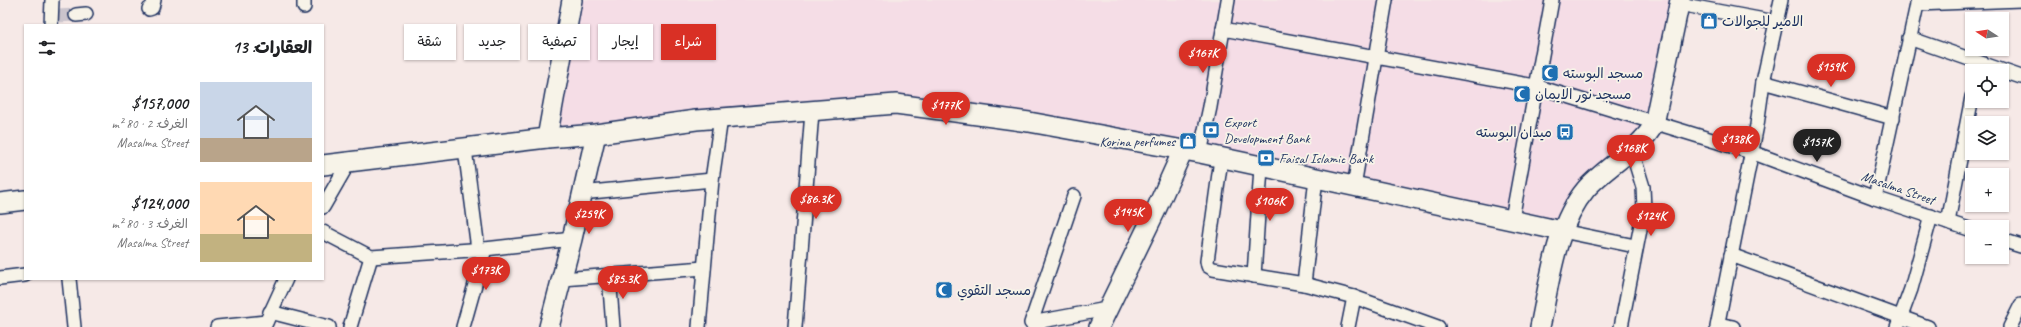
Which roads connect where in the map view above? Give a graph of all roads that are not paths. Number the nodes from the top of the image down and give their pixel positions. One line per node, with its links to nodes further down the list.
1 (52, 0): 10 (street)
2 (572, 0): 26 (street)
3 (1228, 0): 12 (street)
4 (1386, 0): 14 (street)
5 (1552, 0): 19 (street)
6 (1781, 0): 11 (street)
7 (2021, 0): 9 (street)
8 (1679, 2): 11 (street); 24 (street)
9 (1918, 2): 13 (street)
10 (53, 19)
11 (1774, 22): 18 (street)
12 (1222, 29): 14 (street, Masalma Street); 29 (street)
13 (1909, 38): 15 (street); 23 (street)
14 (1376, 58): 19 (street, Masalma Street); 37 (street)
15 (1971, 64)
16 (2009, 74): 17 (street)
17 (2021, 77)
18 (1763, 82): 23 (street); 30 (street)
19 (1535, 86): 24 (street, Masalma Street); 45 (street)
20 (1970, 108): 46 (street)
21 (812, 112): 22 (street); 29 (street); 81 (street)
22 (721, 118): 25 (street); 36 (street)
23 (1894, 118): 40 (street)
24 (1654, 124): 27 (street); 30 (street, Masalma Street)
25 (596, 134): 26 (street); 38 (street)
26 (547, 138): 28 (street)
27 (1632, 148): 48 (street); 52 (street)
28 (465, 149): 32 (street); 54 (street)
29 (1191, 152): 31 (street); 68 (street)
30 (1751, 152): 40 (street, Masalma Street); 55 (street)
31 (1221, 159): 34 (street); 60 (street)
32 (349, 162): 33 (street); 43 (street)
33 (324, 165)
34 (1261, 167): 35 (street); 60 (street)
35 (1316, 178): 37 (street); 65 (street)
36 (712, 180): 38 (street); 57 (street)
37 (1354, 186): 45 (street)
38 (581, 193): 50 (street)
39 (1074, 196): 68 (street)
40 (1875, 198): 44 (street, Masalma Street)
41 (24, 200): 42 (street)
42 (0, 203)
43 (324, 206)
44 (1931, 216): 46 (street, Masalma Street); 70 (street)
45 (1512, 219): 48 (street)
46 (1948, 222): 47 (street, Masalma Street)
47 (1965, 228)
48 (1562, 231): 52 (street); 85 (street)
49 (324, 233): 56 (street)
50 (572, 239): 54 (street); 62 (street)
51 (2009, 242): 53 (street)
52 (1635, 246): 86 (street)
53 (2021, 246)
54 (481, 249): 56 (street); 77 (street)
55 (1731, 255): 70 (street); 72 (street)
56 (371, 257): 76 (street)
57 (704, 268): 59 (street); 80 (street)
58 (24, 275): 61 (street)
59 (609, 275): 62 (street); 79 (street)
60 (1254, 276): 65 (street)
61 (0, 278)
62 (562, 279): 78 (street)
63 (69, 280): 73 (street)
64 (286, 280): 69 (street)
65 (1304, 284): 66 (street)
66 (1354, 296): 71 (street); 83 (street)
67 (2021, 305): 89 (street)
68 (1107, 309): 82 (street)
69 (267, 320): 74 (street); 75 (street)
70 (1899, 322): 88 (street)
71 (1423, 325): 84 (street)
72 (1718, 326): 87 (street)
73 (74, 327)
74 (217, 327)
75 (329, 327)
76 (350, 327)
77 (464, 327)
78 (548, 327)
79 (613, 327)
80 (699, 327)
81 (795, 327)
82 (1099, 327)
83 (1348, 327)
84 (1438, 327)
85 (1540, 327)
86 (1621, 327)
87 (1733, 327)
88 (1928, 327)
89 (2010, 327)

